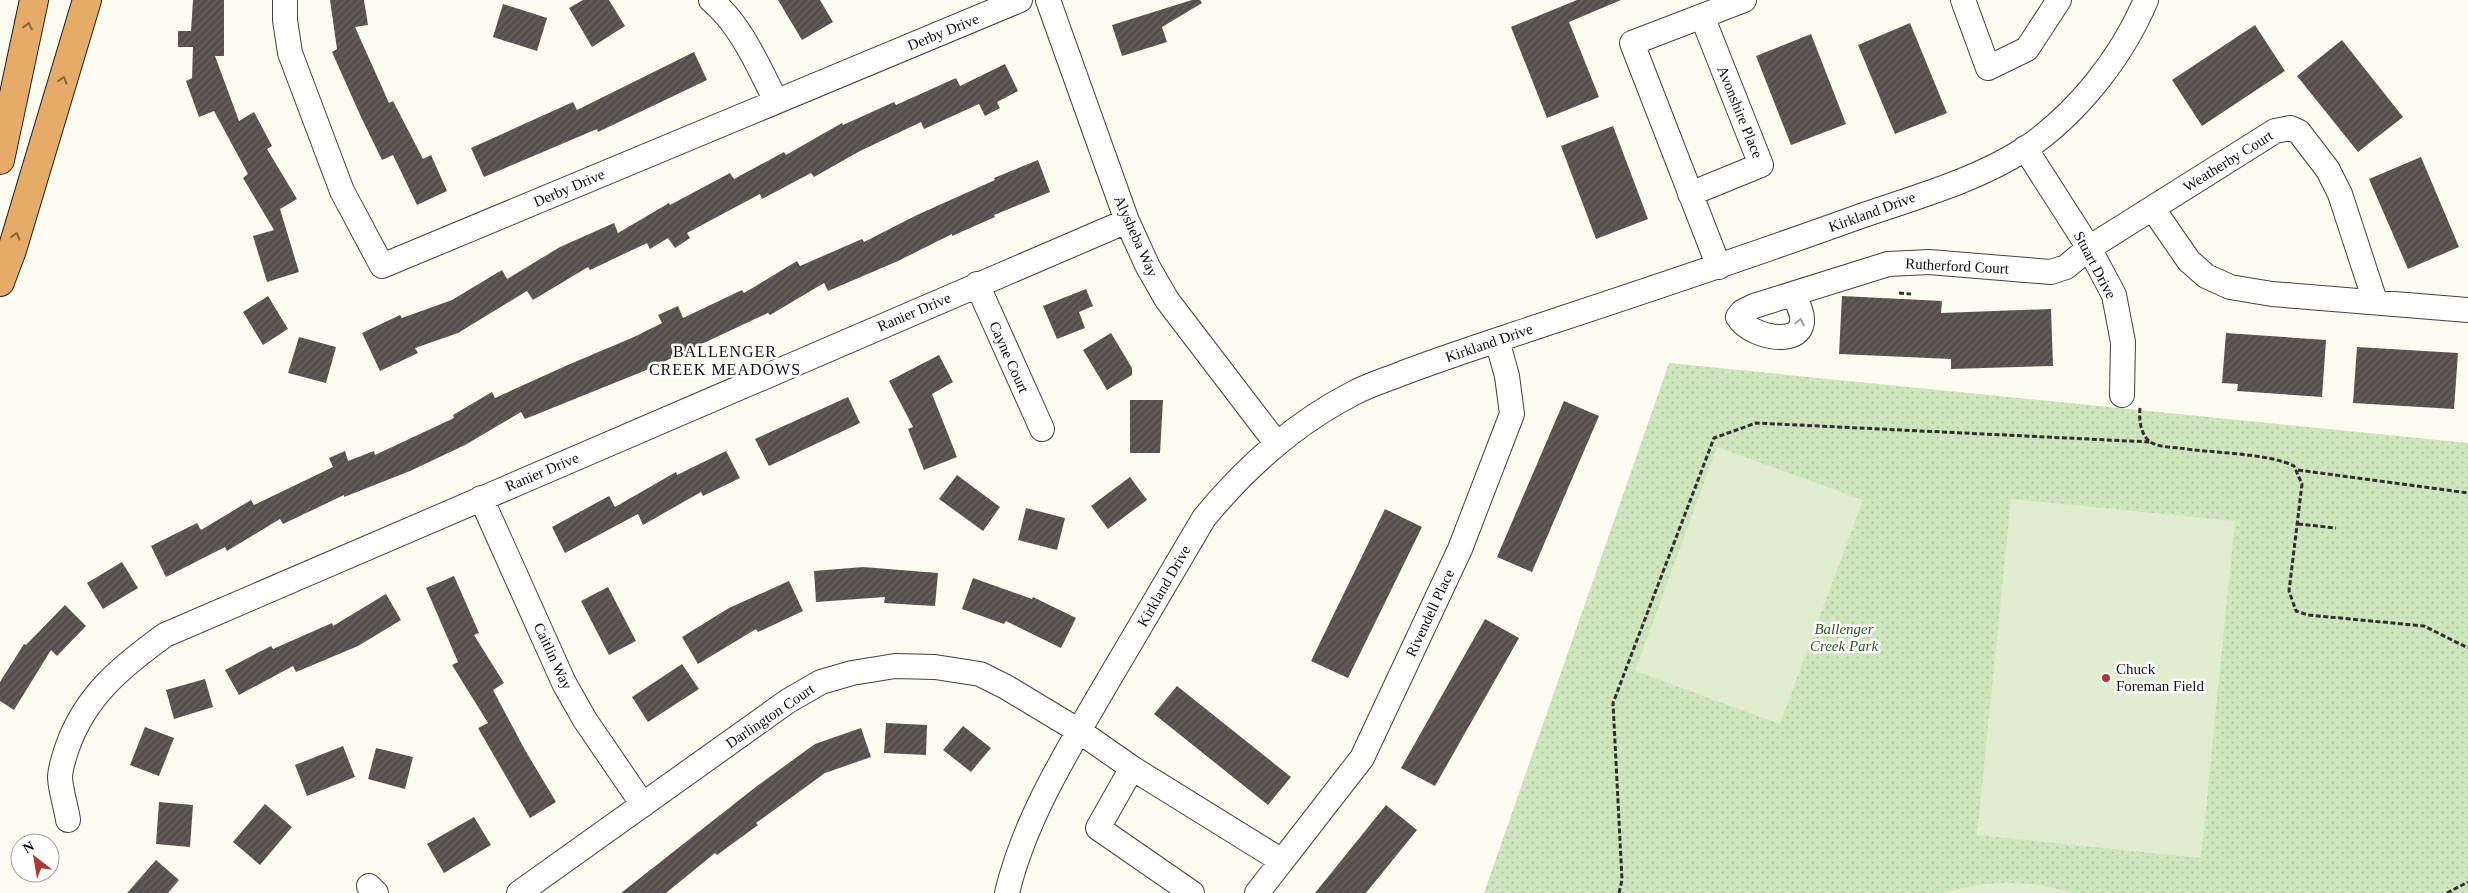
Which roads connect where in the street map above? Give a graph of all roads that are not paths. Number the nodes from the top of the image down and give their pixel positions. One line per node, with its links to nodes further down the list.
1 (34, 0): 14 (highway, one-way to 1)
2 (87, 0): 20 (highway, one-way to 2)
3 (285, 0): 12 (street, Derby Drive)
4 (711, 0): 12 (street)
5 (1020, 0): 12 (street, Derby Drive)
6 (1048, 0): 17 (street, Alysheba Way)
7 (1744, 0): 11 (street)
8 (1963, 0): 9 (street)
9 (2059, 0)
10 (2146, 0): 13 (street, Kirkland Drive)
11 (1702, 16): 15 (street); 15 (street, Avonshire Place)
12 (776, 101)
13 (2025, 148): 18 (street, Stuart Drive); 19 (street, Kirkland Drive)
14 (0, 160)
15 (1690, 194): 19 (street)
16 (2153, 209): 18 (street, Weatherby Court); 23 (street); 23 (street, Weatherby Court)
17 (1127, 221): 21 (street, Ranier Drive); 28 (street, Alysheba Way)
18 (2089, 248): 22 (street, Rutherford Court); 26 (street, Stuart Drive)
19 (1719, 267): 25 (street, Kirkland Drive)
20 (0, 282)
21 (977, 284): 27 (street, Cayne Court); 29 (street, Ranier Drive)
22 (1793, 295)
23 (2375, 301): 24 (street)
24 (2468, 310)
25 (1497, 340): 28 (street, Kirkland Drive); 34 (street, Rivendell Place)
26 (2122, 395)
27 (1042, 429)
28 (1277, 444): 30 (street, Kirkland Drive)
29 (481, 498): 32 (street, Caitlin Way); 33 (street, Ranier Drive)
30 (1079, 731): 31 (street); 32 (street, Darlington Court); 36 (street, Kirkland Drive)
31 (1132, 768): 34 (street); 37 (street)
32 (643, 805): 35 (street, Darlington Court)
33 (68, 820)
34 (1282, 861): 38 (street, Rivendell Place)
35 (519, 893)
36 (1007, 893)
37 (1192, 893)
38 (1256, 893)

